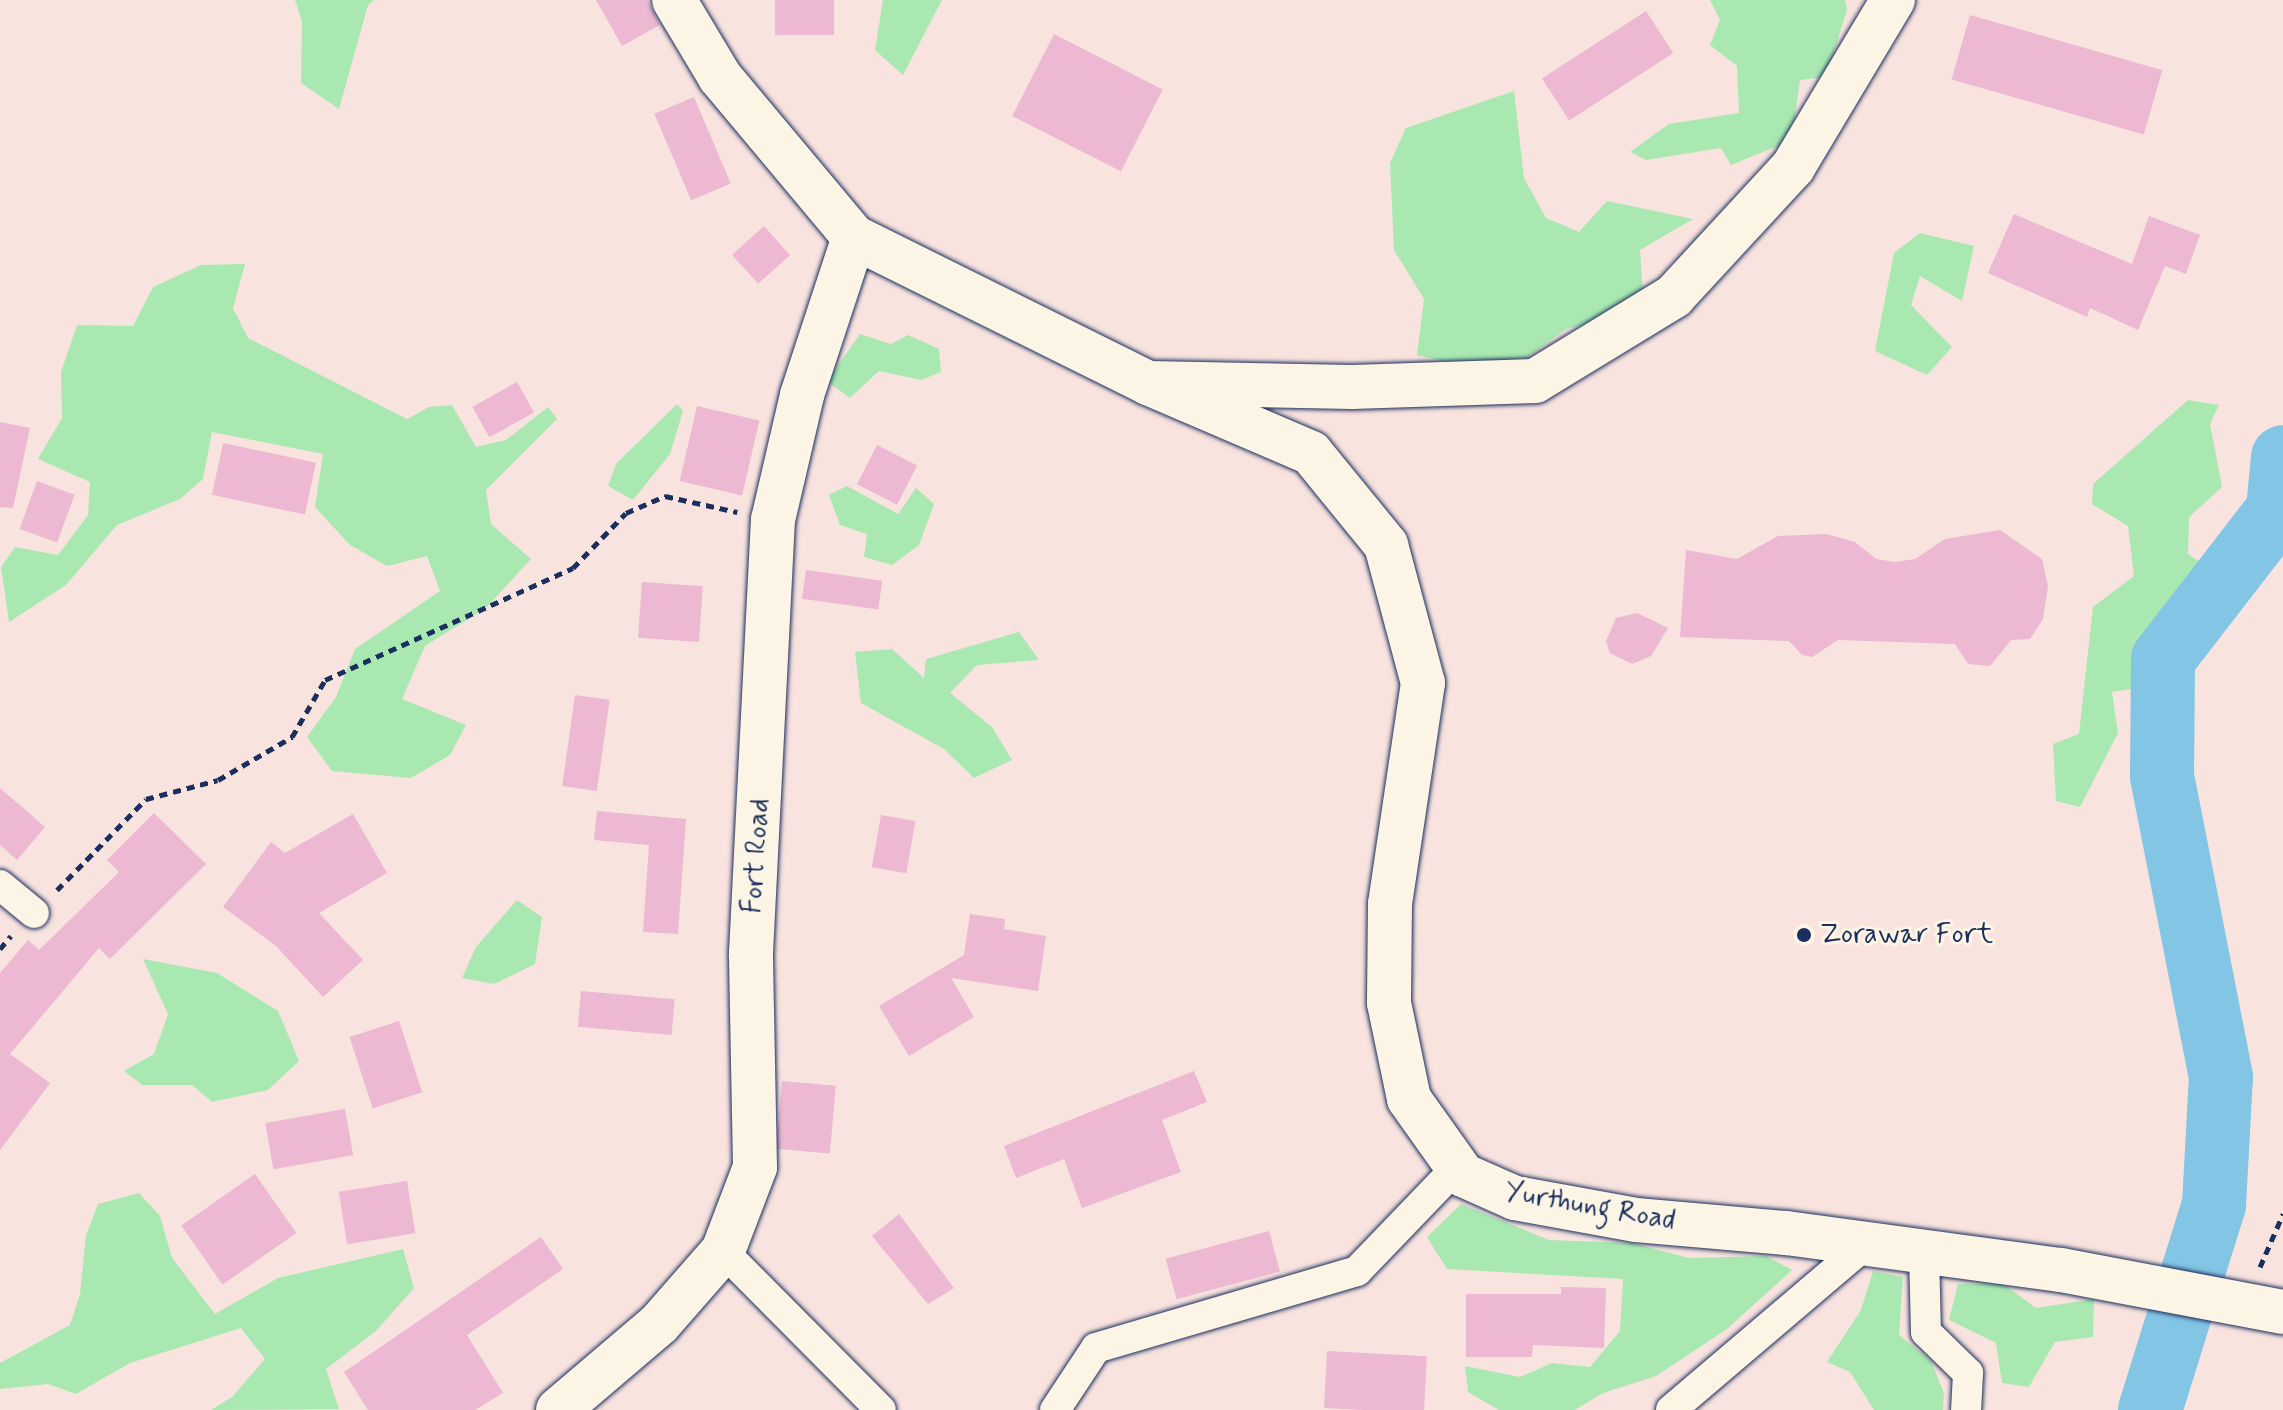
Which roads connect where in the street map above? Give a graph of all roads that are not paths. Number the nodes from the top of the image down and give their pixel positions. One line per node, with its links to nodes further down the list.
1 (674, 0): 3 (street)
2 (1893, 0): 4 (street)
3 (854, 237): 4 (street, Yurthung Road); 9 (street, Fort Road)
4 (1148, 383): 7 (street, Yurthung Road)
5 (0, 885): 6 (street)
6 (34, 913)
7 (1456, 1168): 8 (street, Yurthung Road); 14 (street)
8 (1866, 1244): 10 (street, Yurthung Road); 15 (street)
9 (723, 1251): 12 (street, Fort Road); 13 (street)
10 (1924, 1252): 11 (street, Yurthung Road); 16 (street)
11 (2248, 1305)
12 (558, 1410)
13 (881, 1410)
14 (1055, 1410)
15 (1671, 1410)
16 (1966, 1410)

